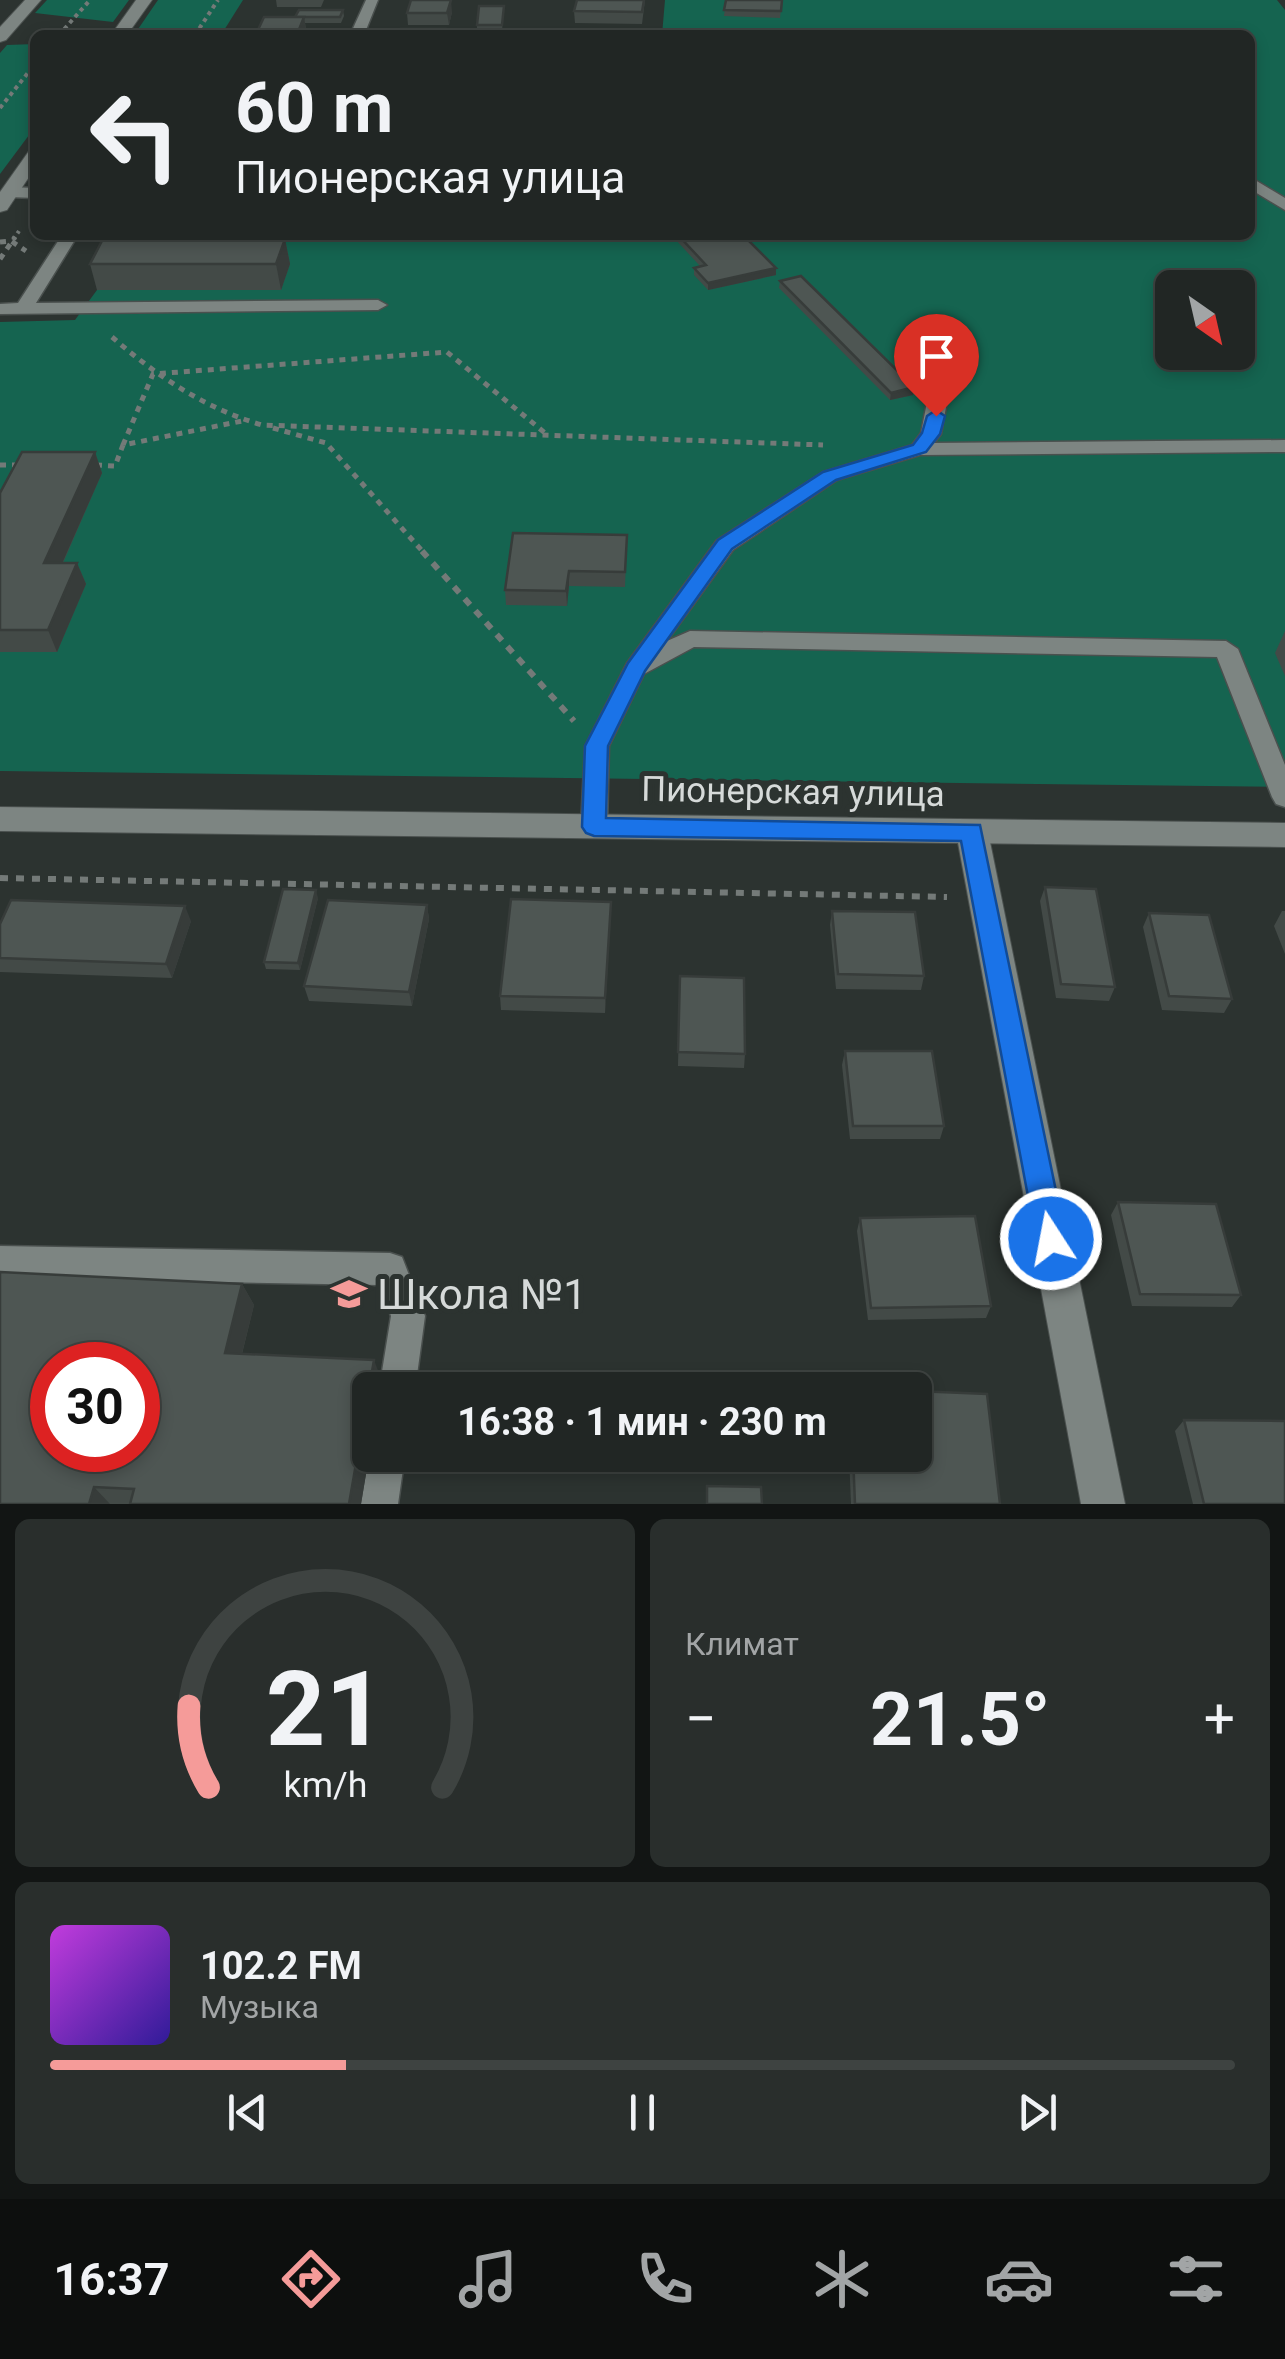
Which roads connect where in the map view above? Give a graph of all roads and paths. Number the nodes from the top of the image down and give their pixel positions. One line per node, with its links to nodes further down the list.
1 (33, 0): 10 (street)
2 (90, 0): 6 (path)
3 (144, 0): 7 (street)
4 (218, 0): 8 (path)
5 (372, 0): 9 (lane)
6 (63, 30)
7 (123, 30)
8 (198, 30)
9 (359, 30)
10 (0, 37)
11 (30, 70): 12 (path)
12 (0, 108)
13 (30, 163): 16 (street)
14 (1255, 185): 17 (lane)
15 (30, 194): 16 (lane)
16 (5, 199)
17 (1285, 205)
18 (67, 240): 20 (lane)
19 (0, 242): 20 (path)
20 (50, 267): 23 (lane)
21 (96, 306): 22 (lane); 23 (lane); 26 (path)
22 (378, 306)
23 (24, 308): 24 (lane)
24 (0, 309)
25 (914, 361): 33 (lane)
26 (153, 374): 27 (path); 29 (path); 30 (path)
27 (243, 421): 28 (path); 30 (path)
28 (262, 425): 29 (path); 38 (path)
29 (546, 434): 31 (path)
30 (123, 445): 36 (path)
31 (840, 446)
32 (1285, 446): 33 (lane)
33 (919, 448): 37 (lane)
34 (0, 465): 35 (path)
35 (38, 465)
36 (96, 466)
37 (635, 669): 38 (lane); 39 (lane)
38 (596, 746): 41 (lane)
39 (1285, 797)
40 (0, 820): 41 (street, Пионерская улица)
41 (594, 827): 42 (street, Пионерская улица)
42 (972, 832): 43 (street, Пионерская улица); 45 (street)
43 (1285, 834)
44 (0, 878): 45 (path)
45 (984, 898): 50 (street)
46 (0, 1262): 47 (lane)
47 (400, 1372)
48 (385, 1472): 49 (lane)
49 (380, 1504)
50 (1103, 1504)

